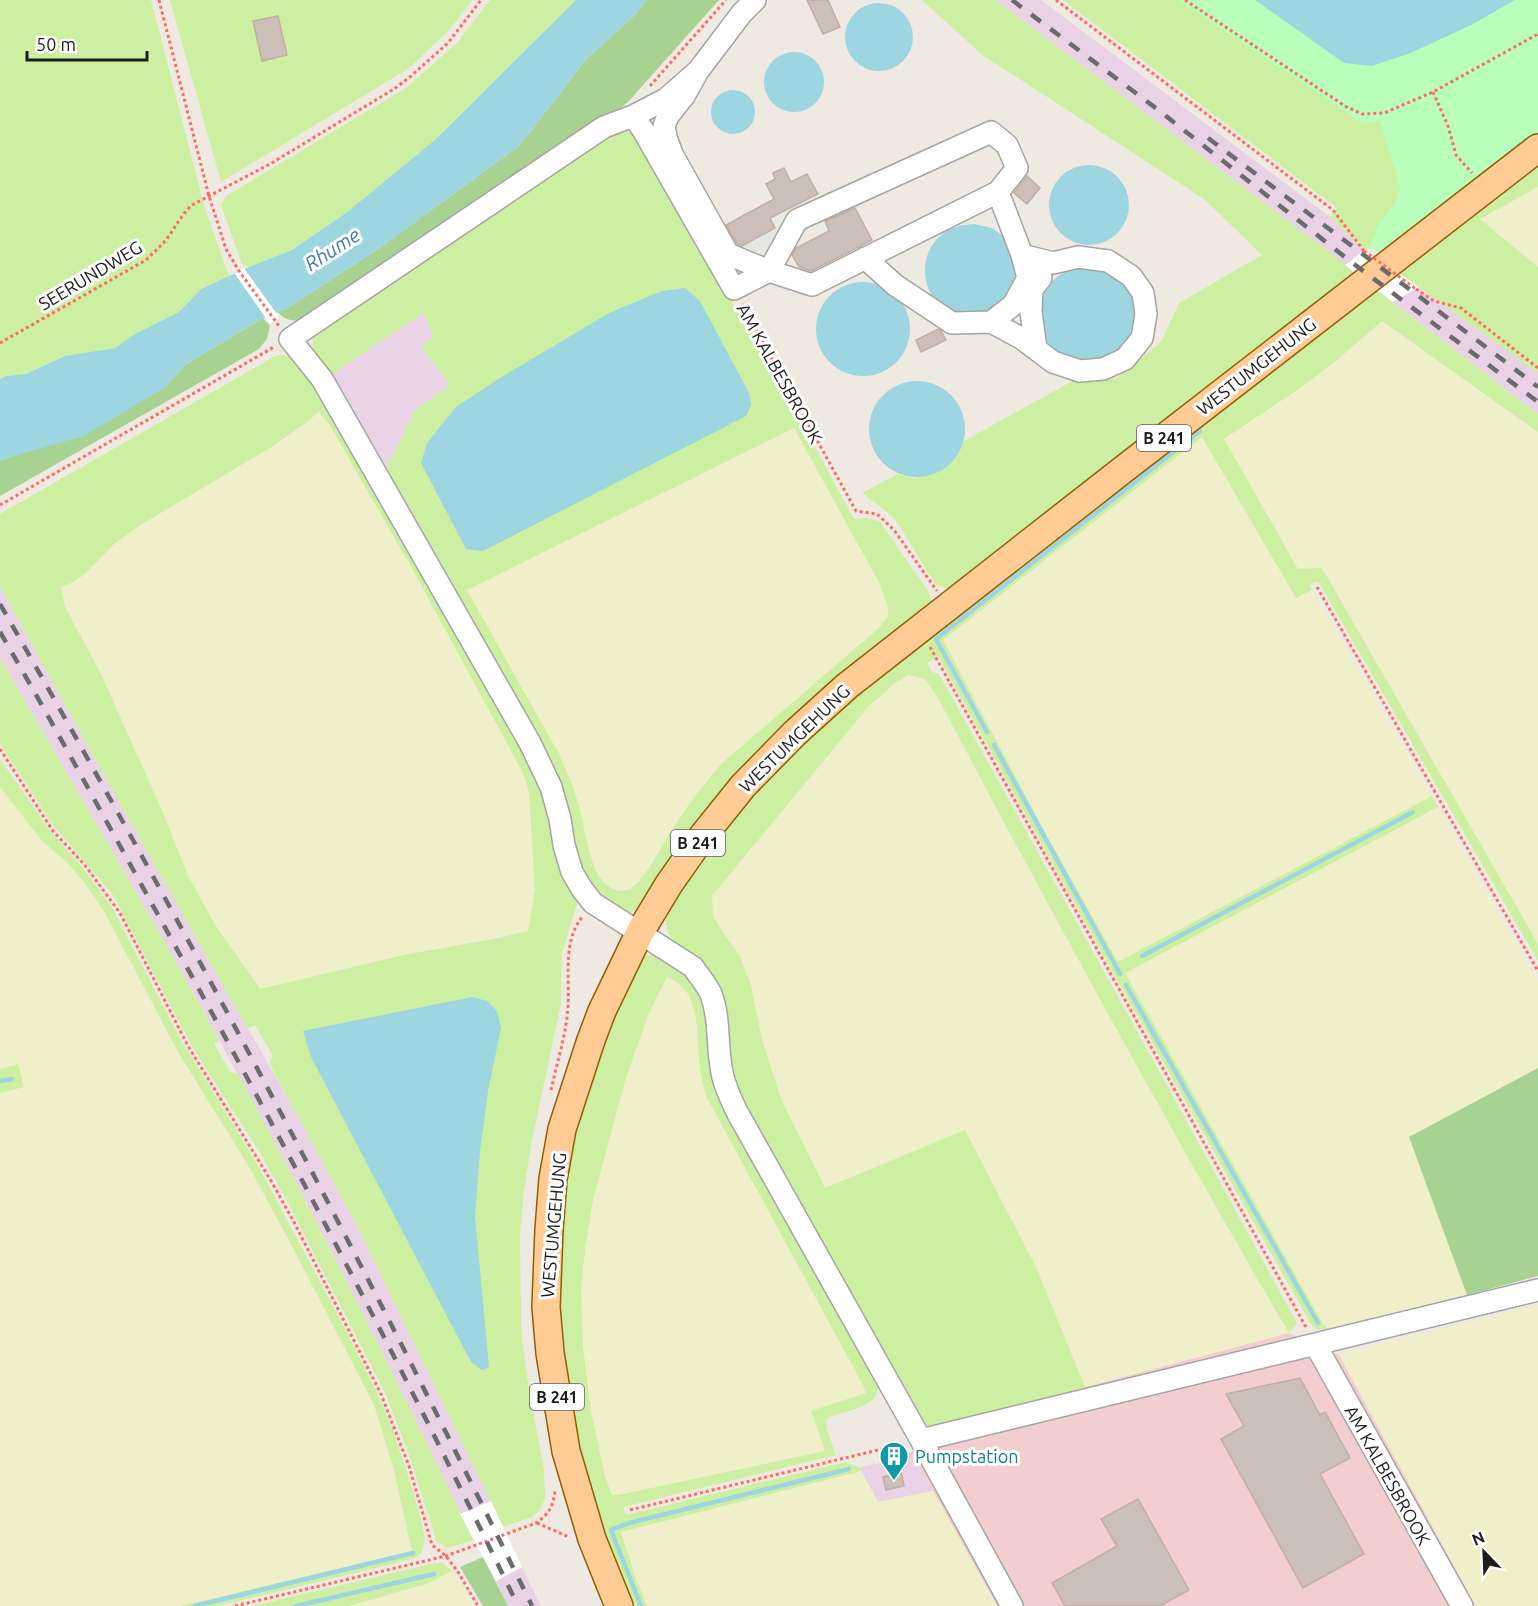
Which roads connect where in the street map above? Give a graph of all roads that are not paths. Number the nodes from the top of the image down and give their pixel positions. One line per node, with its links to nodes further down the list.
1 (755, 0): 2 (street)
2 (698, 71): 3 (street); 9 (street)
3 (633, 116): 9 (street, AM KALBESBROOK); 12 (street)
4 (1538, 148): 12 (main road, WESTUMGEHUNG / B 241)
5 (998, 192): 6 (street); 7 (street); 9 (street)
6 (1022, 255): 8 (street); 10 (street)
7 (865, 258): 9 (street); 10 (street)
8 (1053, 263): 11 (street); 11 (street)
9 (769, 271)
10 (991, 322): 11 (street)
11 (1036, 349)
12 (639, 932): 15 (street); 16 (main road, WESTUMGEHUNG / B 241)
13 (1538, 1290): 14 (street)
14 (1315, 1344): 15 (street); 18 (street, AM KALBESBROOK)
15 (921, 1440): 17 (street)
16 (619, 1606)
17 (1012, 1606)
18 (1461, 1606)

